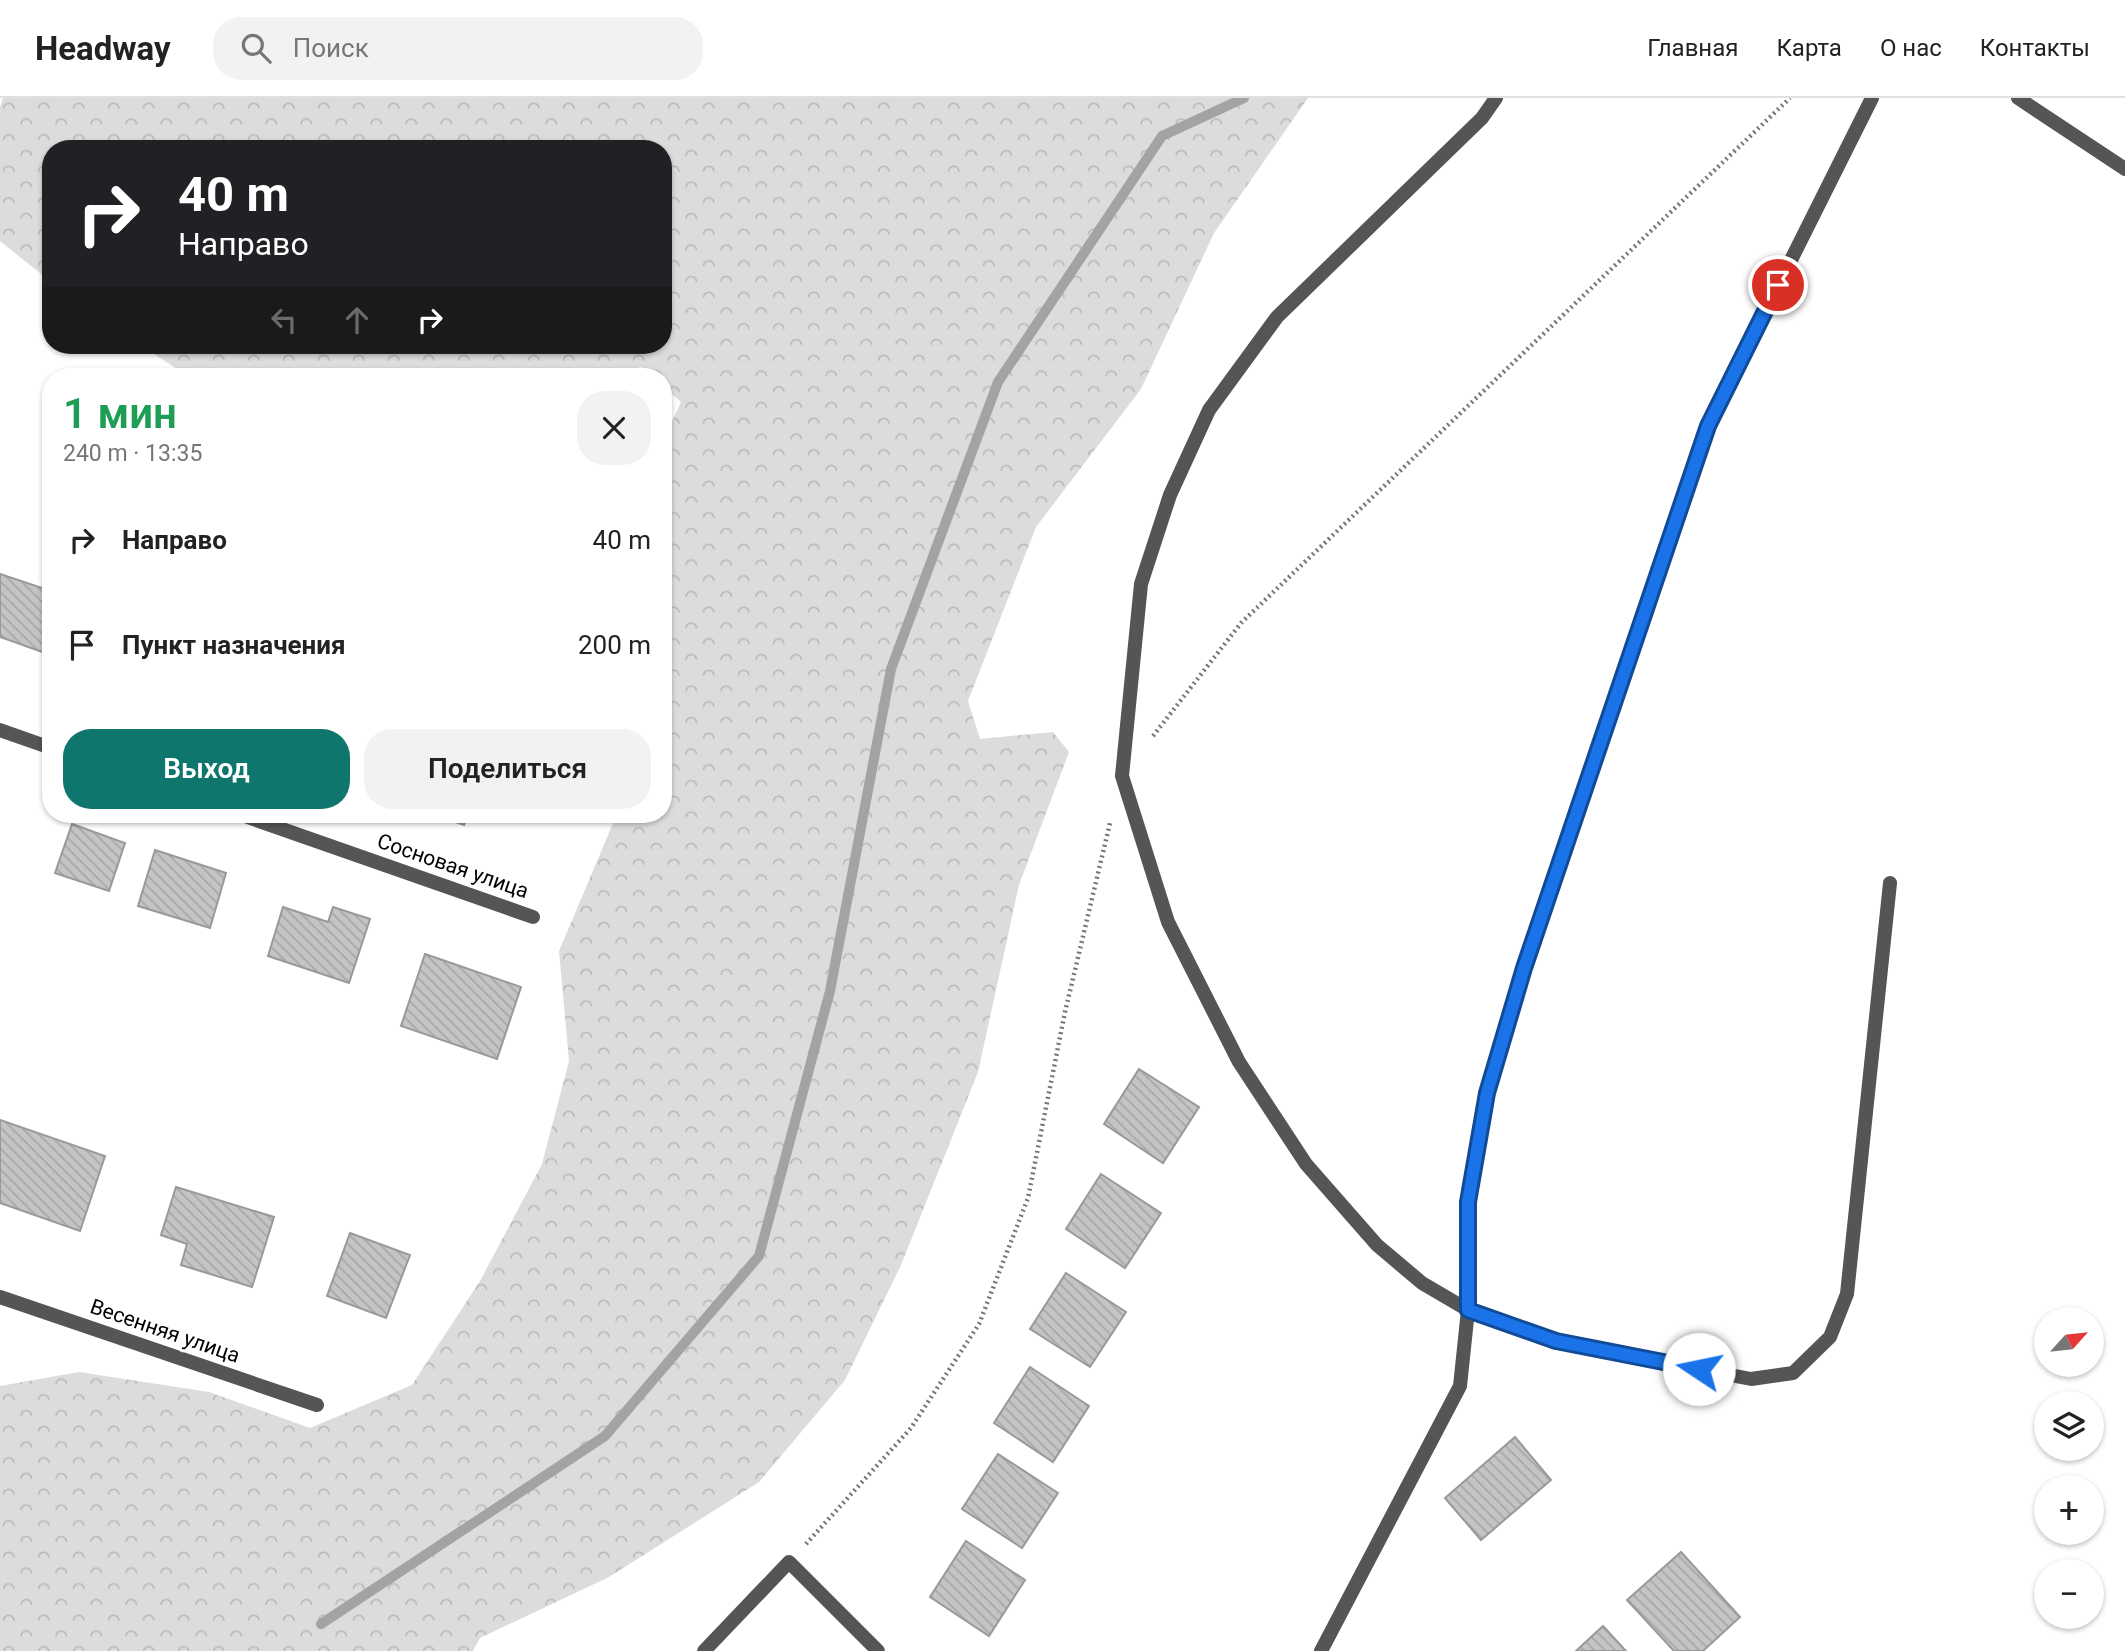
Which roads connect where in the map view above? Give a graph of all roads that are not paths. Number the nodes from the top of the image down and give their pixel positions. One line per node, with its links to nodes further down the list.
1 (1496, 98): 11 (street)
2 (1872, 98): 11 (street)
3 (2018, 98): 4 (street)
4 (2125, 169)
5 (0, 730): 6 (street)
6 (42, 745)
7 (265, 823): 9 (street, Сосновая улица)
8 (1890, 883): 11 (street)
9 (534, 917)
10 (0, 1297): 12 (street, Весенняя улица)
11 (1468, 1310): 15 (street)
12 (317, 1405)
13 (704, 1651): 14 (street)
14 (878, 1651)
15 (1321, 1651)

